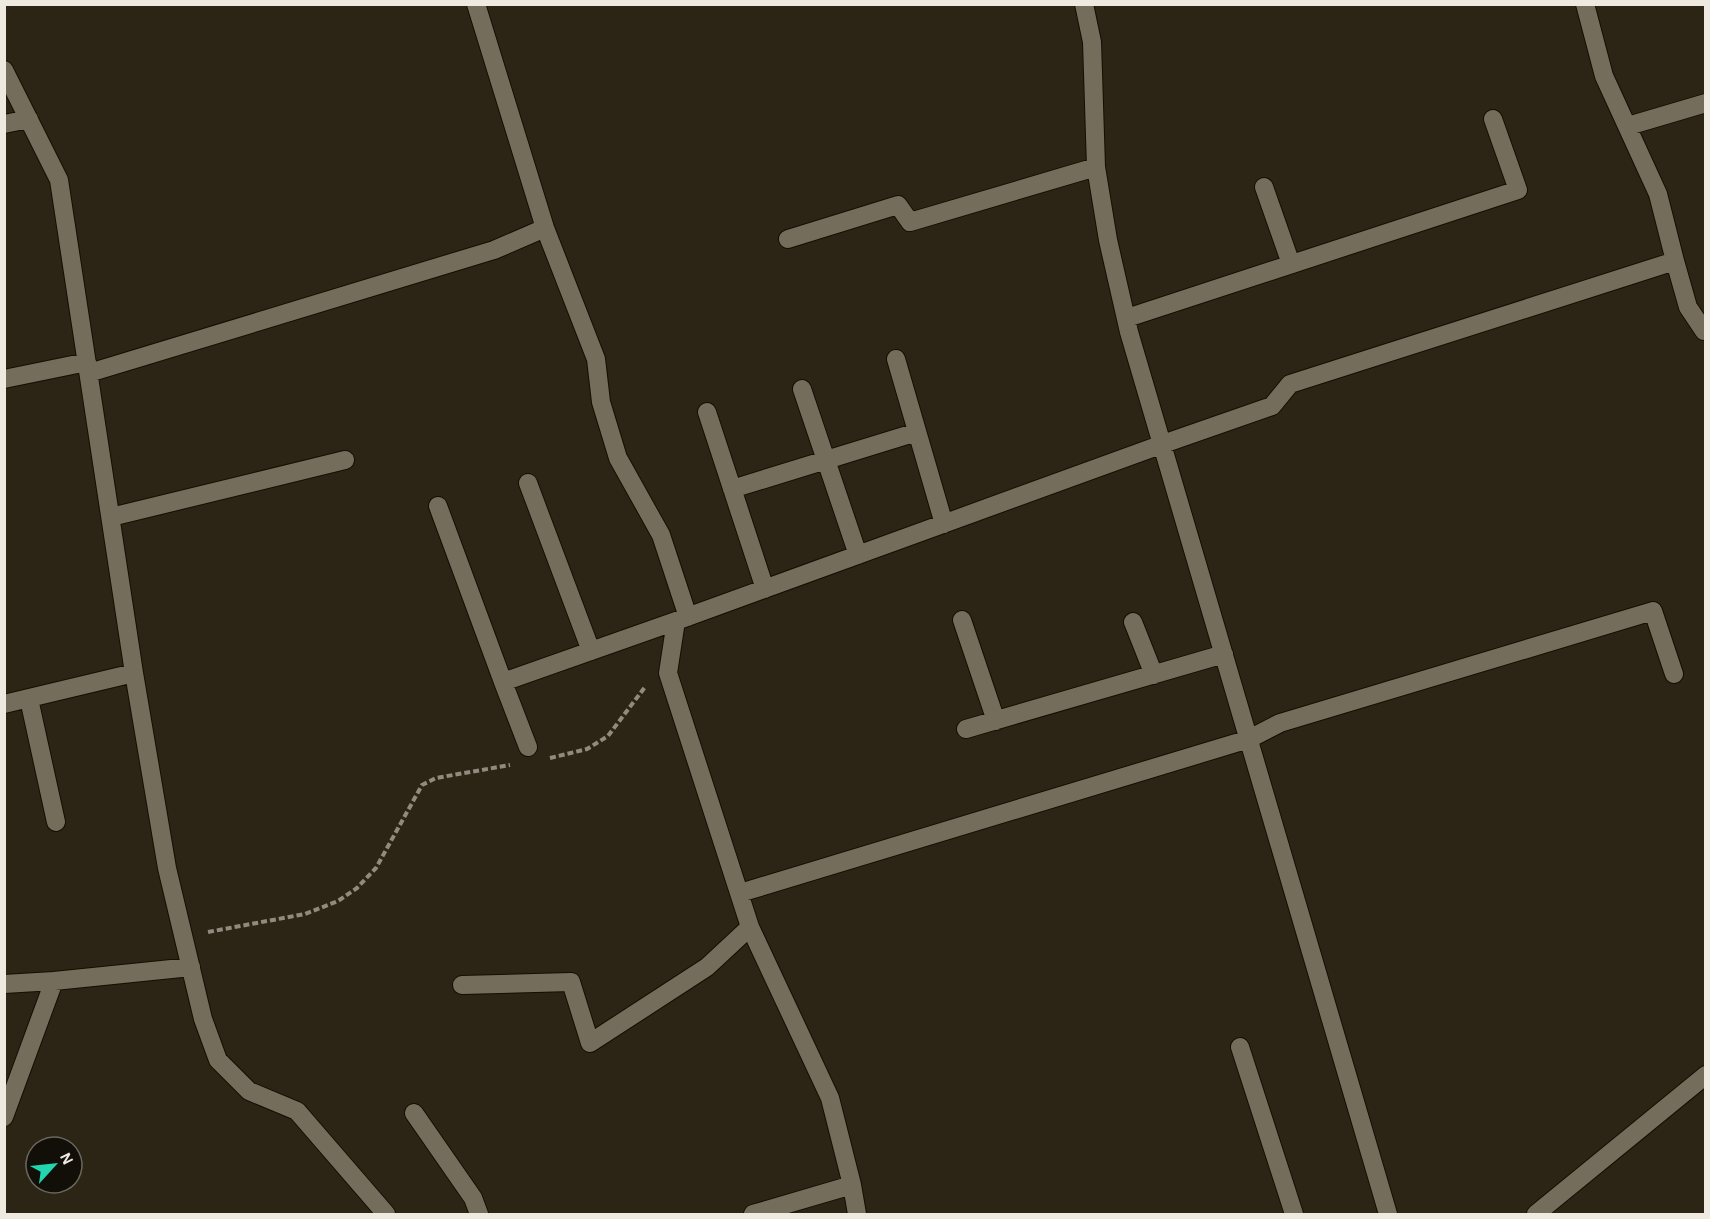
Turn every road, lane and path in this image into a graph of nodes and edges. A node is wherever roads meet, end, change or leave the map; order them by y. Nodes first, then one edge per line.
1 (476, 4) edge
2 (1084, 4) edge
3 (1585, 4) edge
4 (4, 70) edge
5 (1706, 103) edge
6 (1493, 118) dead end
7 (29, 119) junction
8 (4, 124) edge
9 (1628, 126) junction
10 (1096, 167) junction
11 (1264, 187) dead end
12 (545, 228) junction
13 (788, 239) dead end
14 (1675, 261) junction
15 (1292, 264) junction
16 (1127, 318) junction
17 (1705, 334) edge
18 (896, 360) dead end
19 (88, 368) junction
20 (4, 380) edge
21 (802, 389) dead end
22 (707, 412) dead end
23 (917, 432) junction
24 (1162, 444) junction
25 (345, 460) dead end
26 (826, 460) junction
27 (528, 483) dead end
28 (732, 489) junction
29 (438, 506) dead end
30 (111, 517) junction
31 (944, 524) junction
32 (858, 555) junction
33 (765, 589) junction
34 (682, 619) junction
35 (962, 620) dead end
36 (1133, 622) dead end
37 (591, 651) junction
38 (1224, 654) junction
39 (134, 673) junction
40 (668, 673) junction
41 (1674, 674) dead end
42 (1154, 675) junction
43 (503, 681) junction
44 (29, 699) junction
45 (4, 704) edge
46 (996, 721) junction
47 (966, 729) dead end
48 (1249, 739) junction
49 (534, 754) joint
50 (516, 764) dead end
51 (56, 822) dead end
52 (740, 893) junction
53 (750, 927) junction
54 (183, 937) junction
55 (191, 967) junction
56 (54, 981) junction
57 (4, 984) edge
58 (462, 985) dead end
59 (1240, 1047) dead end
60 (1706, 1075) edge
61 (414, 1113) dead end
62 (4, 1117) edge
63 (852, 1185) junction
64 (386, 1215) edge
65 (478, 1215) edge
66 (753, 1215) edge
67 (857, 1215) edge
68 (1294, 1215) edge
69 (1388, 1215) edge
70 (1536, 1215) edge

1 - 12 street
2 - 10 street
3 - 9 street
4 - 7 street
5 - 9 street
6 - 15 street
7 - 8 street
7 - 19 street
9 - 14 street
10 - 13 street
10 - 16 street
11 - 15 street
12 - 19 street
12 - 34 street
14 - 17 street
14 - 24 street
15 - 16 street
16 - 24 street
18 - 23 street
19 - 20 street
19 - 30 street
21 - 26 street
22 - 28 street
23 - 26 street
23 - 31 street
24 - 31 street
24 - 38 street
25 - 30 street
26 - 28 street
26 - 32 street
27 - 37 street
28 - 33 street
29 - 43 street
30 - 39 street
31 - 32 street
32 - 33 street
33 - 34 street
34 - 37 street
34 - 40 street
35 - 46 street
36 - 42 street
37 - 43 street
38 - 42 street
38 - 48 street
39 - 44 street
39 - 54 street
40 - 49 path
40 - 52 street
41 - 48 street
42 - 46 street
43 - 49 street
44 - 45 street
44 - 51 street
46 - 47 street
48 - 52 street
48 - 69 street
50 - 54 path
52 - 53 street
53 - 58 street
53 - 63 street
54 - 55 street
55 - 56 street
55 - 64 street
56 - 57 street
56 - 62 street
59 - 68 street
60 - 70 street
61 - 65 street
63 - 66 street
63 - 67 street

